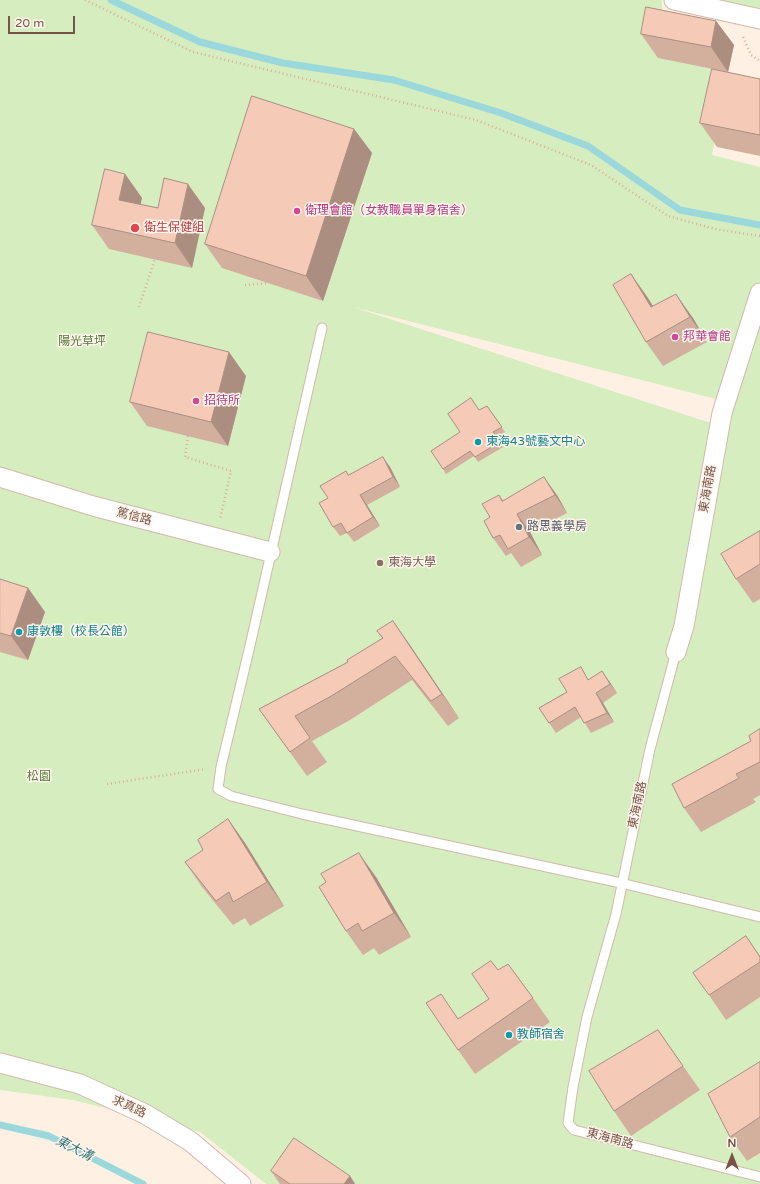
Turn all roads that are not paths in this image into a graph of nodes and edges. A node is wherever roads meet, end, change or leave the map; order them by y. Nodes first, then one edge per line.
1 (674, 0) edge
2 (760, 19) edge
3 (760, 293) edge
4 (322, 328) dead end
5 (0, 477) edge
6 (270, 552) junction
7 (676, 652) joint
8 (621, 883) junction
9 (760, 917) edge
10 (0, 1063) edge
11 (760, 1177) edge
12 (241, 1184) edge

1 - 2 street
3 - 7 street, 東海南路
4 - 6 lane
5 - 6 street, 篤信路
6 - 8 lane
7 - 8 lane, 東海南路
8 - 9 lane
8 - 11 lane, 東海南路
10 - 12 street, 求真路

